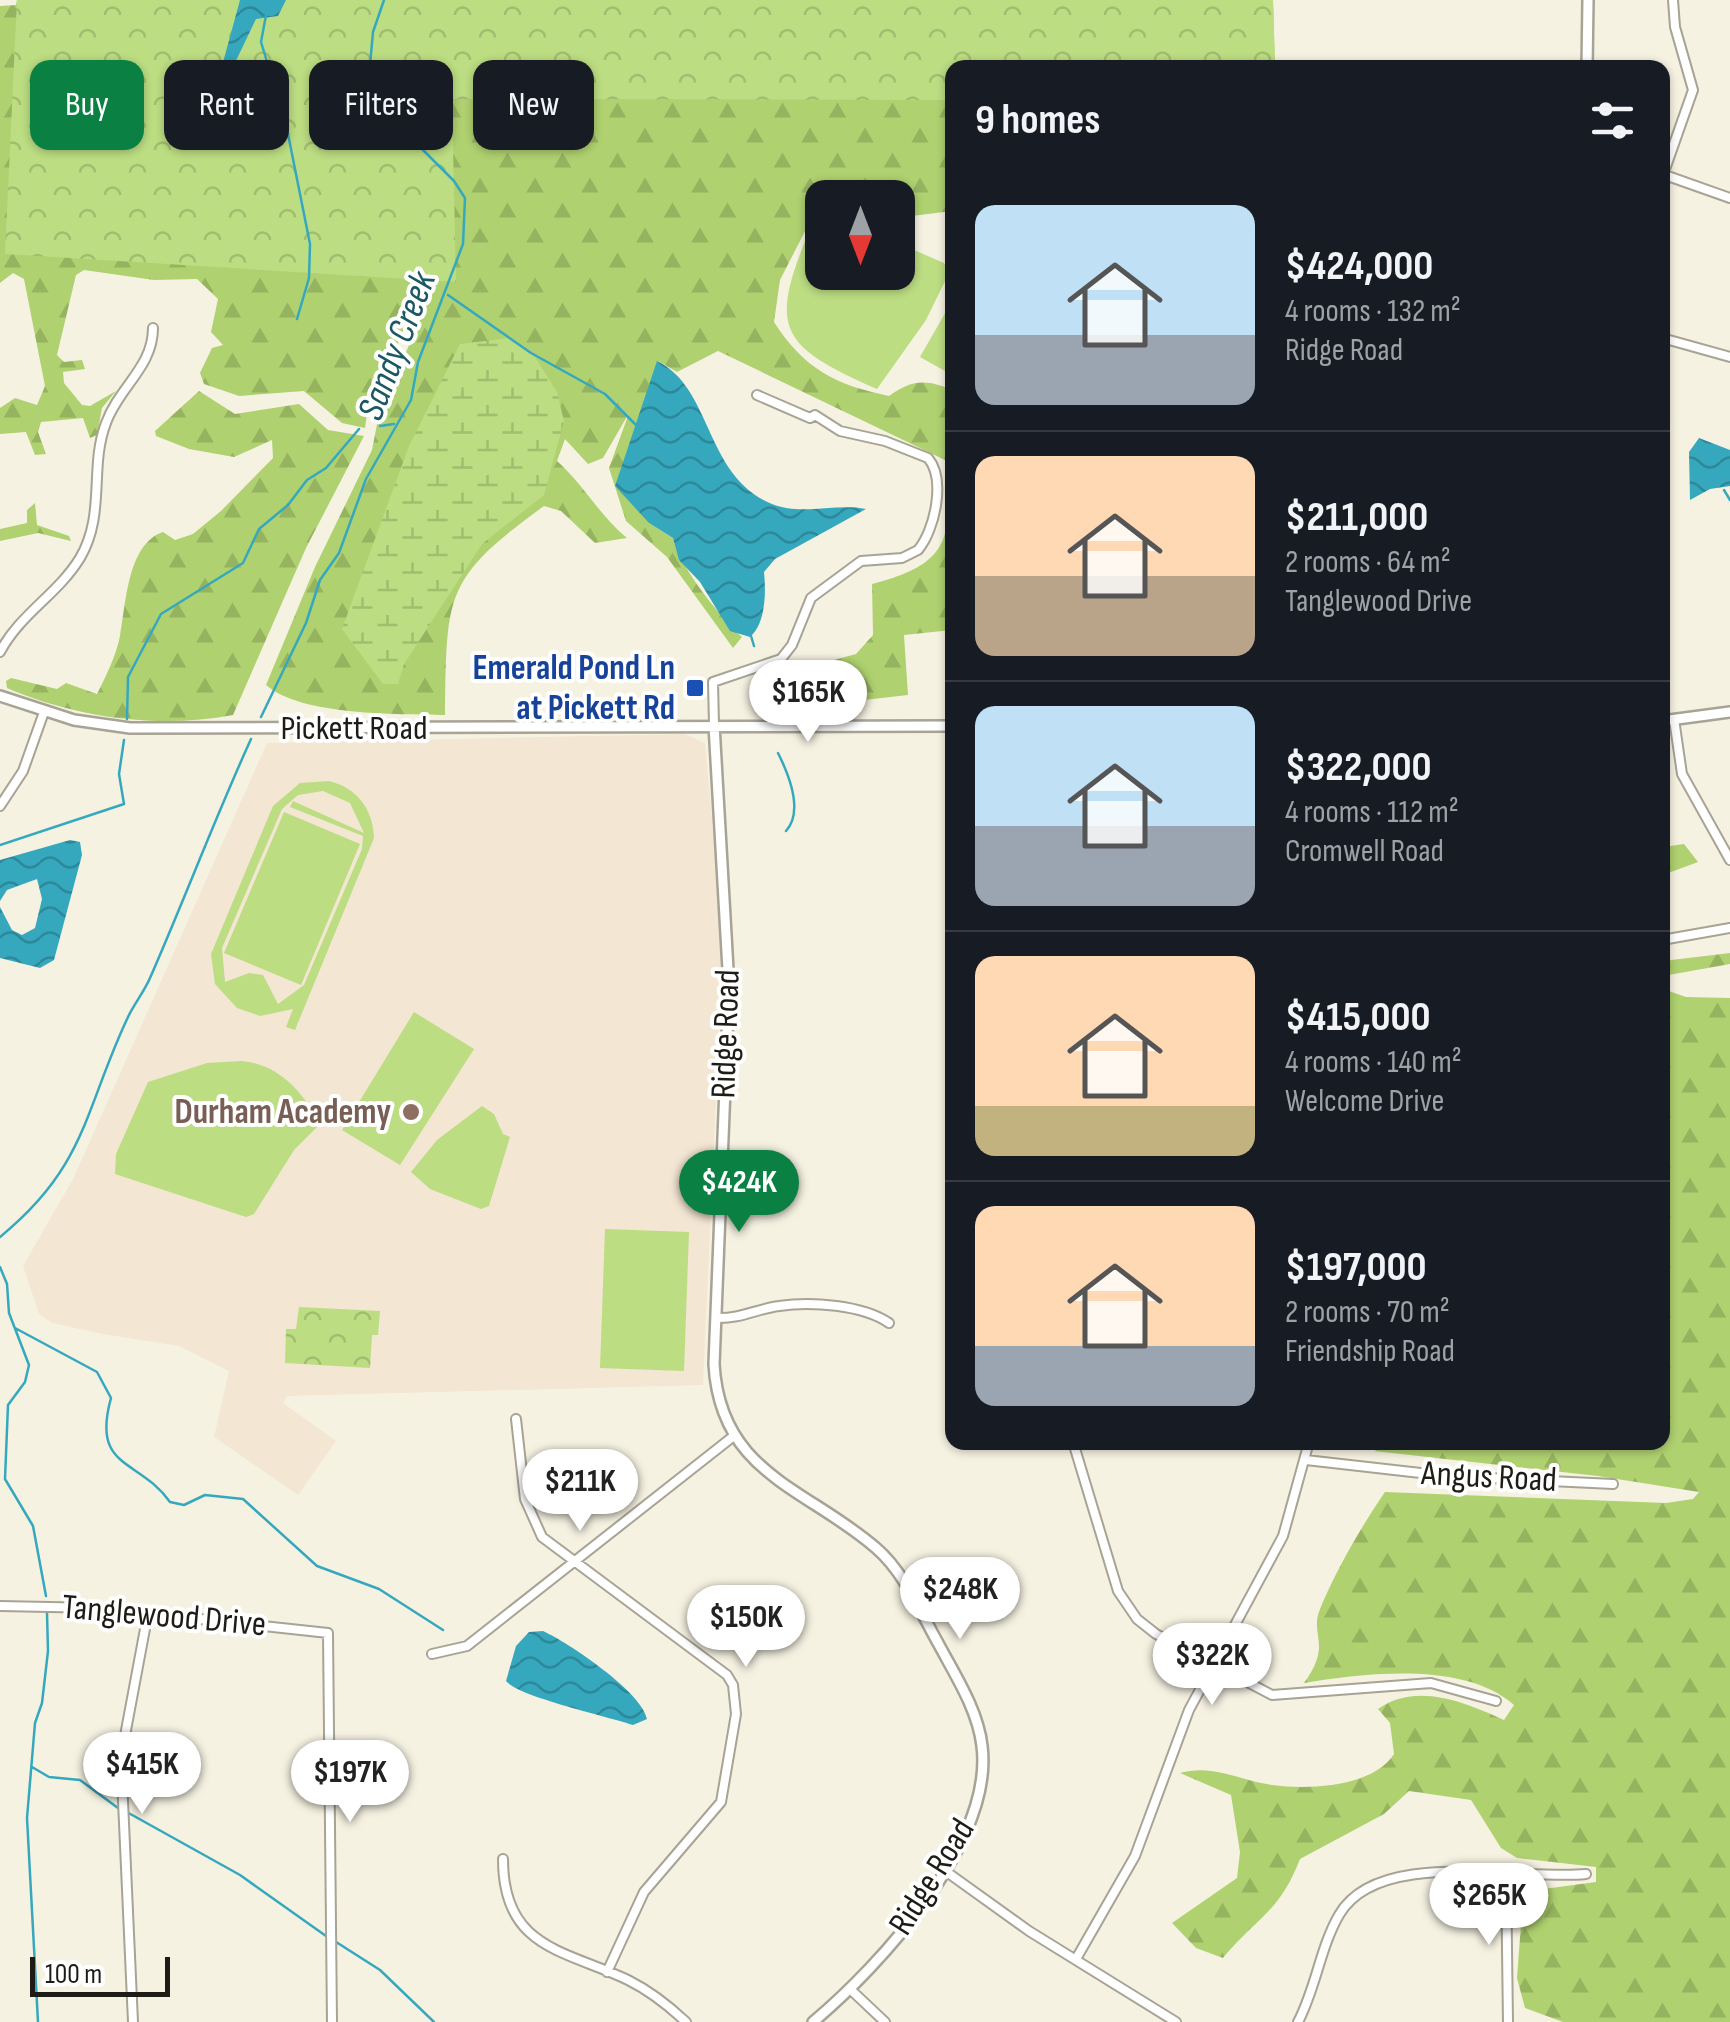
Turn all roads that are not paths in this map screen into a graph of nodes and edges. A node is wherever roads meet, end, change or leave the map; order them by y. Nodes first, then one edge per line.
1 (1588, 0) edge
2 (1673, 0) edge
3 (1587, 60) edge
4 (1670, 155) edge
5 (1670, 177) edge
6 (1730, 198) edge
7 (153, 328) dead end
8 (1670, 340) edge
9 (1730, 357) edge
10 (757, 395) dead end
11 (0, 652) edge
12 (0, 696) edge
13 (44, 712) junction
14 (1730, 712) edge
15 (1670, 720) edge
16 (1674, 720) junction
17 (714, 725) junction
18 (945, 726) edge
19 (0, 806) edge
20 (1730, 860) edge
21 (1730, 928) edge
22 (1670, 939) edge
23 (716, 1318) junction
24 (889, 1323) dead end
25 (516, 1418) dead end
26 (735, 1435) junction
27 (1075, 1450) edge
28 (1307, 1450) edge
29 (1306, 1460) junction
30 (1613, 1484) dead end
31 (574, 1562) junction
32 (0, 1606) edge
33 (148, 1613) junction
34 (432, 1654) dead end
35 (1214, 1668) junction
36 (1496, 1701) dead end
37 (503, 1859) dead end
38 (944, 1870) junction
39 (1506, 1874) junction
40 (1586, 1874) dead end
41 (1076, 1959) junction
42 (607, 1972) junction
43 (850, 1989) junction
44 (133, 2022) edge
45 (332, 2022) edge
46 (686, 2022) edge
47 (813, 2022) edge
48 (885, 2022) edge
49 (1176, 2022) edge
50 (1298, 2022) edge
51 (1508, 2022) edge

1 - 3 street
2 - 4 street
5 - 6 street
7 - 11 street
8 - 9 street
10 - 17 street
12 - 13 street, Pickett Road
13 - 17 street, Pickett Road
13 - 19 street
14 - 16 street
15 - 16 street
16 - 20 street
17 - 18 street, Pickett Road
17 - 23 street, Ridge Road
21 - 22 street
23 - 24 street
23 - 26 street, Ridge Road
25 - 31 street
26 - 31 street
26 - 38 street, Ridge Road
27 - 35 street
28 - 29 street
29 - 30 street, Angus Road
29 - 35 street
31 - 34 street
31 - 42 street
32 - 33 street, Tanglewood Drive
33 - 44 street
33 - 45 street, Tanglewood Drive
35 - 36 street
35 - 41 street
37 - 42 street
38 - 41 street
38 - 43 street, Ridge Road
39 - 40 street
39 - 50 street
39 - 51 street
41 - 49 street
42 - 46 street
43 - 47 street, Ridge Road
43 - 48 street

